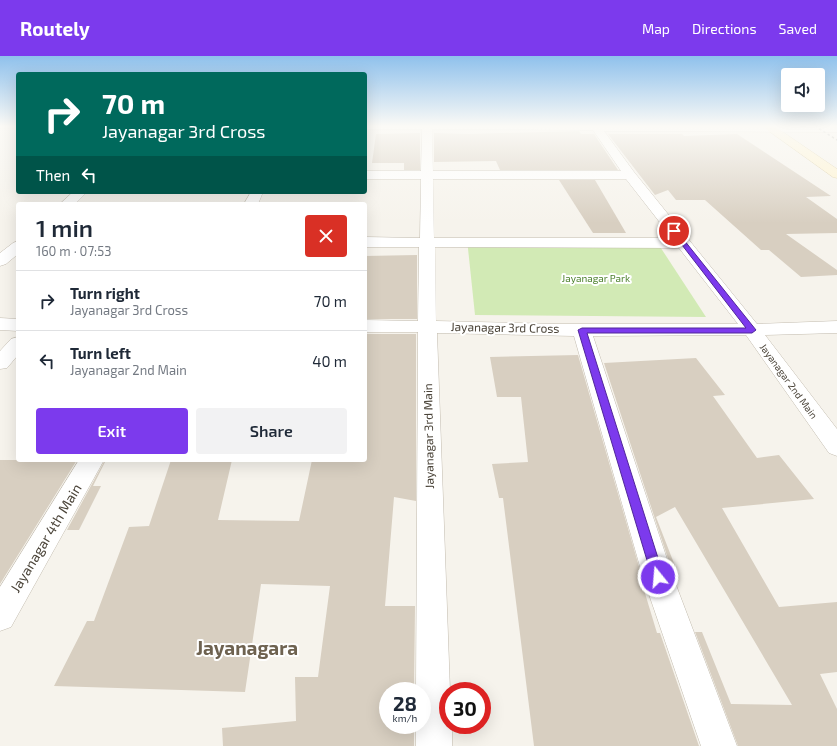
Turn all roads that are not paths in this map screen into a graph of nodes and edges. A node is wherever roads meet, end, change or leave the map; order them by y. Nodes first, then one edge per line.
1 (426, 158) edge
2 (618, 158) edge
3 (814, 158) edge
4 (426, 174) junction
5 (837, 174) edge
6 (367, 175) edge
7 (630, 175) junction
8 (79, 194) edge
9 (69, 202) edge
10 (367, 242) edge
11 (427, 242) junction
12 (683, 242) junction
13 (16, 248) edge
14 (0, 261) edge
15 (0, 324) edge
16 (16, 324) edge
17 (367, 326) edge
18 (427, 326) junction
19 (837, 327) edge
20 (582, 330) junction
21 (752, 330) junction
22 (16, 345) edge
23 (0, 363) edge
24 (837, 447) edge
25 (91, 462) edge
26 (0, 616) edge
27 (434, 746) edge
28 (719, 746) edge

1 - 4 street, Jayanagar 3rd Main
2 - 7 street, Jayanagar 2nd Main
3 - 5 street
4 - 6 street
4 - 7 street
4 - 11 street, Jayanagar 3rd Main
7 - 12 street, Jayanagar 2nd Main
8 - 9 street
10 - 11 street
11 - 12 street
11 - 18 street, Jayanagar 3rd Main
12 - 21 street, Jayanagar 2nd Main
13 - 14 street
15 - 16 street
17 - 18 street, Jayanagar 3rd Cross
18 - 20 street, Jayanagar 3rd Cross
18 - 27 street, Jayanagar 3rd Main
19 - 21 street, Jayanagar 3rd Cross
20 - 21 street, Jayanagar 3rd Cross
20 - 28 street
21 - 24 street, Jayanagar 2nd Main
22 - 23 street
25 - 26 street, Jayanagar 4th Main

